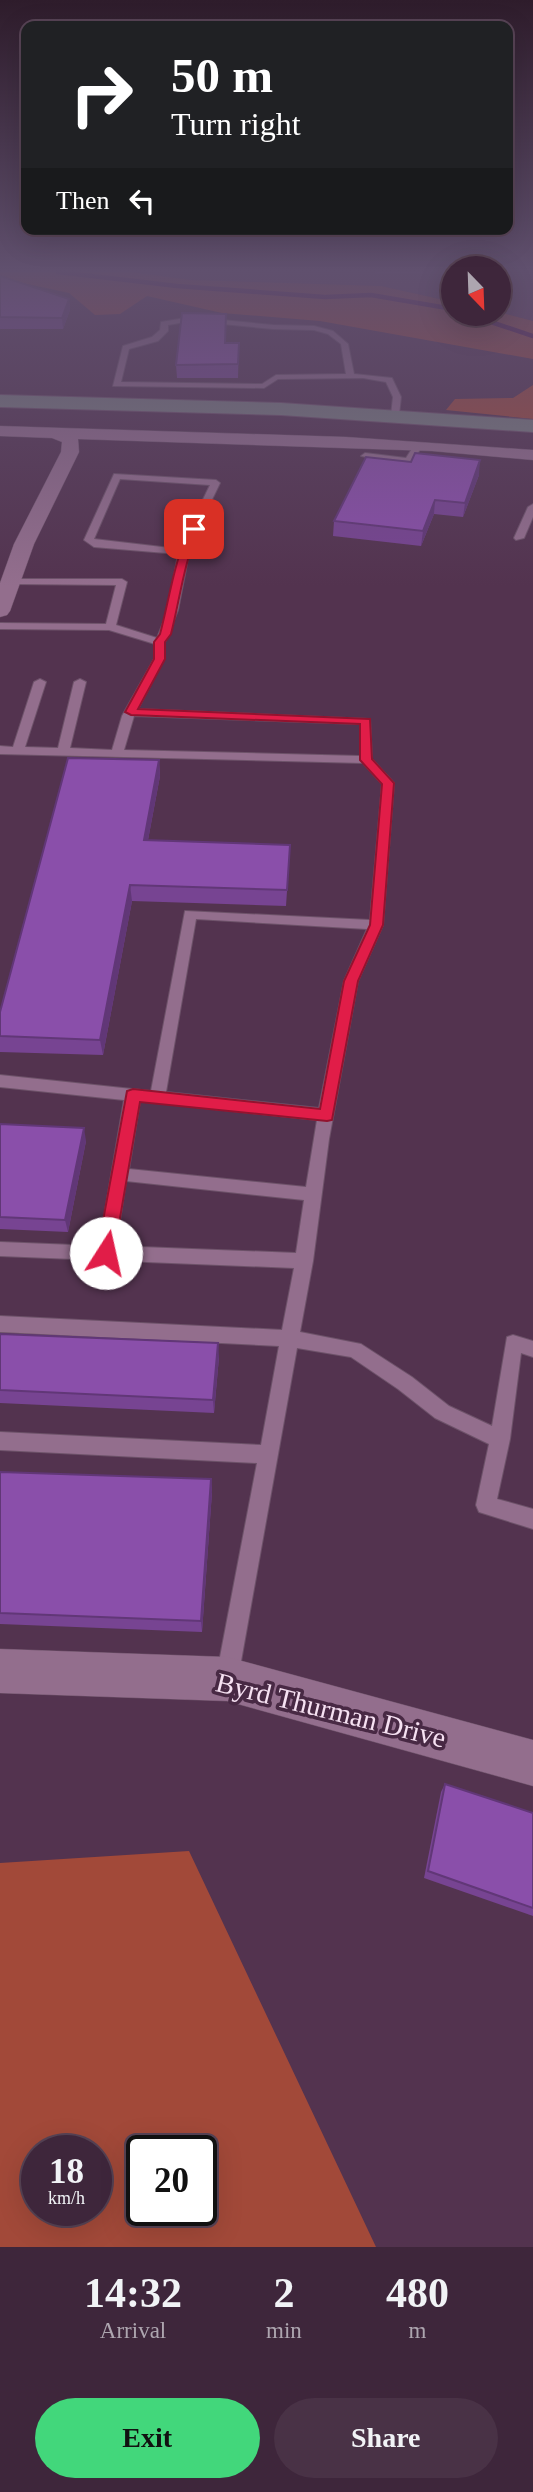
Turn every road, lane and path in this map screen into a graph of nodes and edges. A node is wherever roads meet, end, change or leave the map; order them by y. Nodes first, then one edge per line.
1 (118, 377) edge
2 (286, 377) edge
3 (358, 377) edge
4 (0, 401) edge
5 (395, 415) junction
6 (533, 426) edge
7 (0, 431) edge
8 (55, 433) junction
9 (418, 446) junction
10 (533, 455) edge
11 (365, 456) edge
12 (533, 507) edge
13 (519, 538) dead end
14 (183, 552) junction
15 (11, 581) junction
16 (0, 611) edge
17 (0, 626) edge
18 (110, 627) junction
19 (160, 642) junction
20 (40, 682) dead end
21 (80, 682) dead end
22 (131, 712) junction
23 (0, 750) edge
24 (18, 750) junction
25 (63, 752) junction
26 (117, 753) junction
27 (366, 760) junction
28 (376, 925) junction
29 (0, 1081) edge
30 (133, 1095) junction
31 (157, 1098) junction
32 (327, 1115) junction
33 (119, 1174) junction
34 (313, 1194) junction
35 (0, 1249) edge
36 (106, 1253) junction
37 (304, 1261) junction
38 (0, 1324) edge
39 (287, 1338) junction
40 (533, 1349) edge
41 (500, 1439) junction
42 (0, 1441) edge
43 (268, 1454) junction
44 (533, 1519) edge
45 (0, 1671) edge
46 (227, 1679) junction
47 (533, 1763) edge

1 - 2 lane
3 - 5 lane
4 - 5 main road
5 - 6 main road
7 - 8 street
8 - 9 street
8 - 15 street
9 - 10 street
9 - 11 lane
12 - 13 lane
14 - 14 lane
14 - 19 lane
15 - 16 street
15 - 18 lane
17 - 18 lane
18 - 19 lane
19 - 22 lane
20 - 24 lane
21 - 25 lane
22 - 26 lane
22 - 27 lane
23 - 24 lane
24 - 25 lane
25 - 26 lane
26 - 27 lane
27 - 28 lane
28 - 31 lane
28 - 32 lane
29 - 30 lane
30 - 31 lane
30 - 33 lane
31 - 32 lane
32 - 34 lane
33 - 34 lane
33 - 36 lane
34 - 37 lane
35 - 36 lane
36 - 37 lane
37 - 39 lane
38 - 39 lane
39 - 41 lane
39 - 43 lane
40 - 41 lane
41 - 44 lane
42 - 43 lane
43 - 46 lane
45 - 46 street, Byrd Thurman Drive
46 - 47 street, Byrd Thurman Drive

